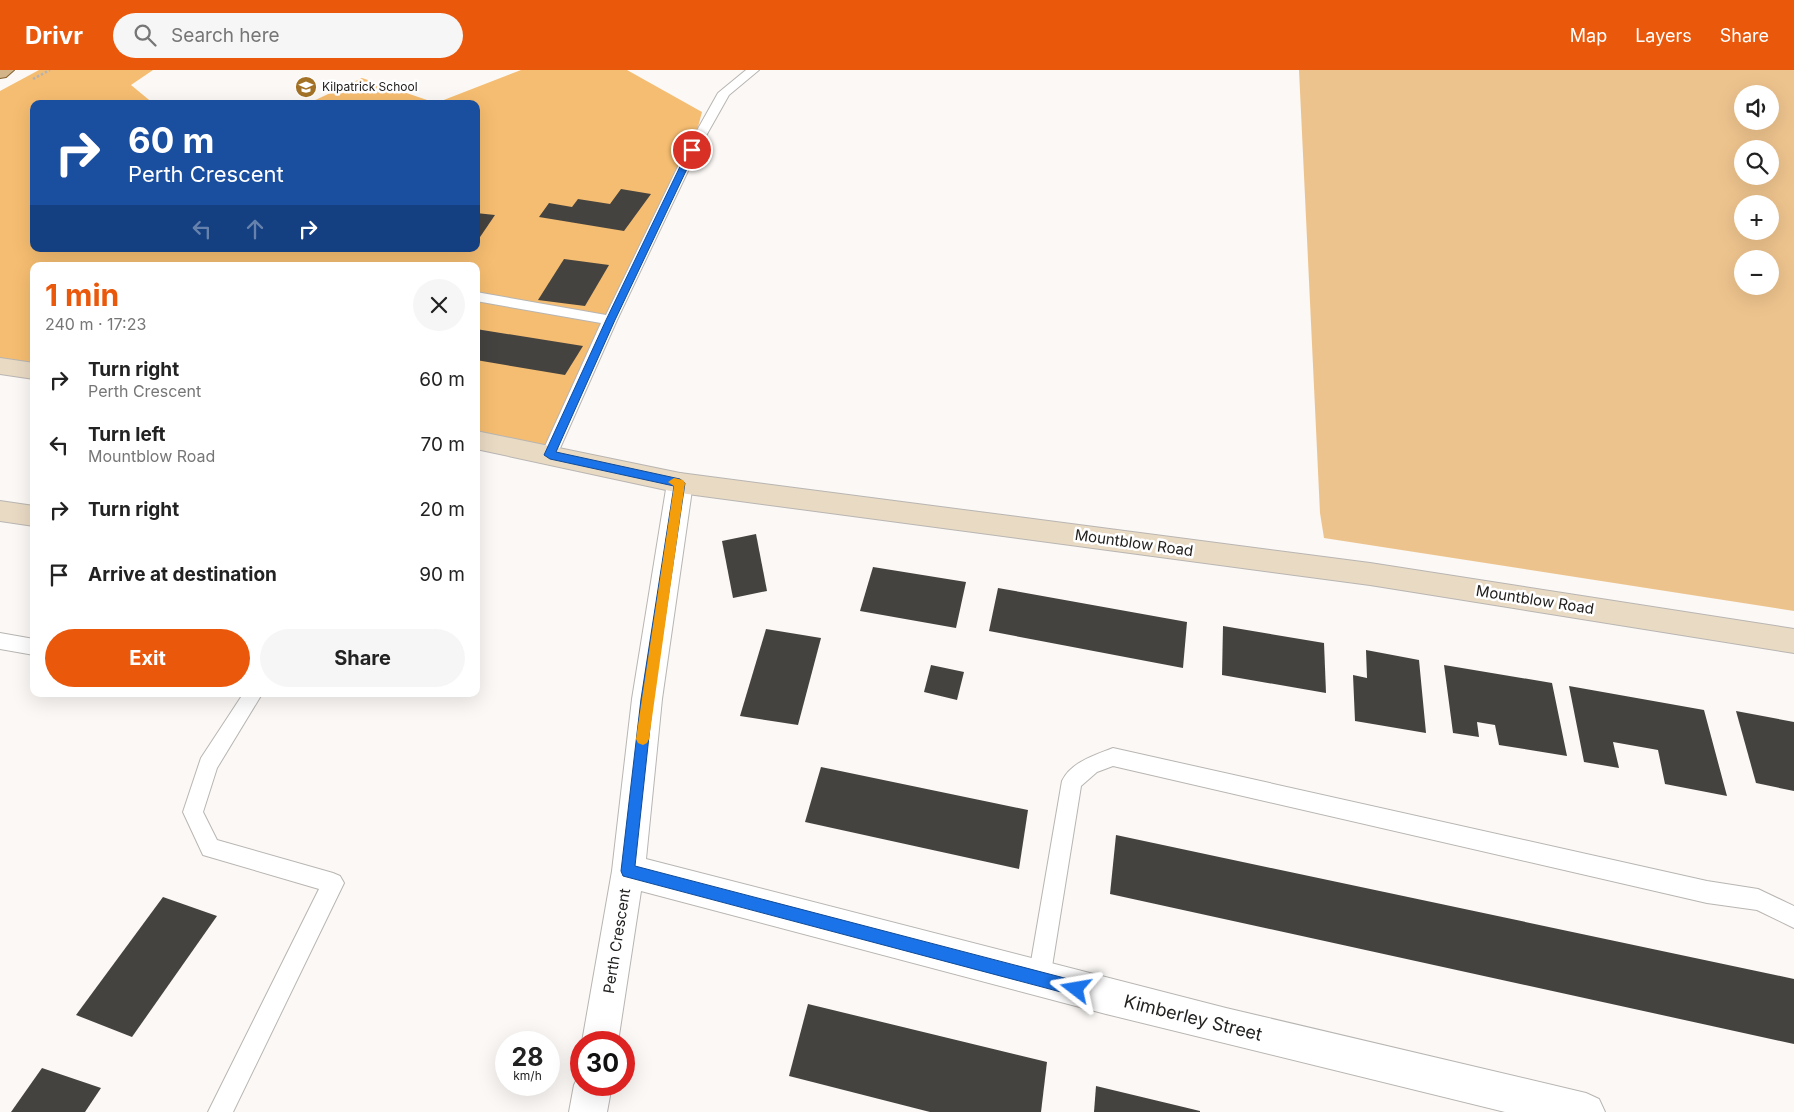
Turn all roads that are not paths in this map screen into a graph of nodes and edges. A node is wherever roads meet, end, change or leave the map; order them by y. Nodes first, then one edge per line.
1 (6, 70) edge
2 (754, 70) edge
3 (0, 73) edge
4 (480, 297) edge
5 (610, 320) junction
6 (0, 366) edge
7 (30, 370) edge
8 (480, 441) edge
9 (550, 455) junction
10 (680, 483) junction
11 (0, 511) edge
12 (30, 515) edge
13 (0, 641) edge
14 (1794, 641) edge
15 (30, 646) edge
16 (251, 697) edge
17 (628, 871) junction
18 (1794, 917) edge
19 (1039, 980) junction
20 (602, 1031) edge
21 (590, 1096) edge
22 (220, 1112) edge
23 (588, 1112) edge
24 (1586, 1112) edge

1 - 3 main road
2 - 5 lane
4 - 5 lane
5 - 9 lane
6 - 7 street
8 - 9 street, Mountblow Road
9 - 10 street, Mountblow Road
10 - 14 street, Mountblow Road
10 - 17 street, Perth Crescent
11 - 12 street
13 - 15 lane
16 - 22 lane
17 - 19 street, Kimberley Street
17 - 20 street, Perth Crescent
18 - 19 lane
19 - 24 street, Kimberley Street
21 - 23 street

